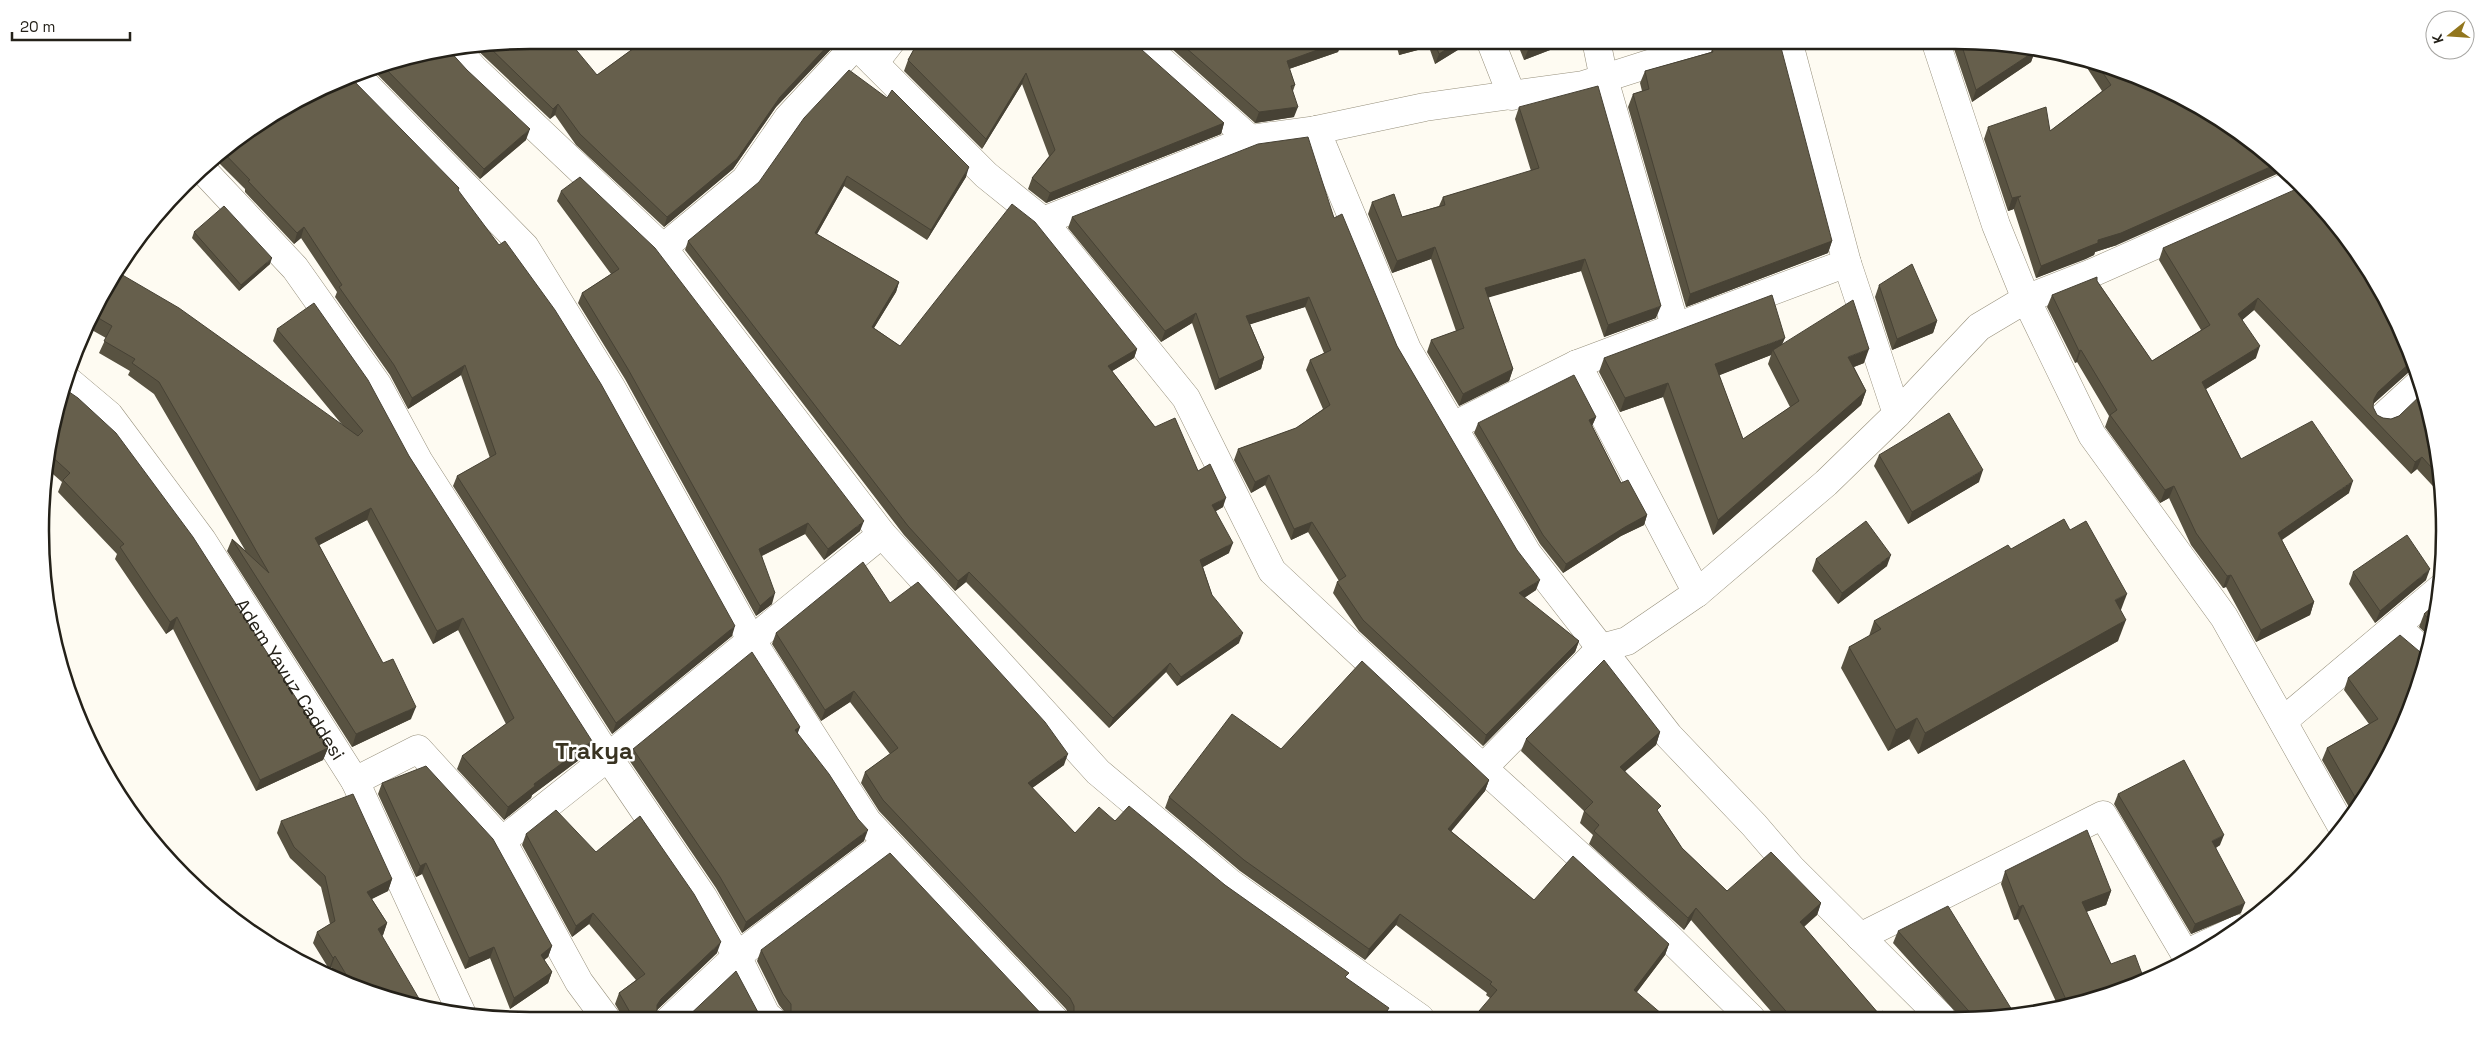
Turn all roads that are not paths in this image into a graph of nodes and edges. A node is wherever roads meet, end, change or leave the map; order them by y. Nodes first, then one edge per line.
1 (1148, 49) edge
2 (1494, 49) edge
3 (1598, 49) edge
4 (1696, 49) edge
5 (1790, 49) edge
6 (1938, 49) edge
7 (859, 50) edge
8 (460, 54) edge
9 (1604, 79) junction
10 (361, 80) edge
11 (1512, 96) junction
12 (1316, 130) junction
13 (1250, 139) junction
14 (206, 175) edge
15 (2290, 185) edge
16 (1043, 220) junction
17 (664, 248) junction
18 (1847, 263) junction
19 (2026, 299) junction
20 (1675, 326) junction
21 (1576, 364) junction
22 (72, 384) edge
23 (2415, 388) edge
24 (1897, 414) junction
25 (2384, 416) edge
26 (1453, 426) junction
27 (882, 534) junction
28 (1697, 593) junction
29 (2431, 596) edge
30 (2397, 626) junction
31 (752, 641) junction
32 (1602, 648) junction
33 (2421, 649) edge
34 (2283, 721) junction
35 (608, 757) junction
36 (1483, 768) junction
37 (356, 781) junction
38 (2339, 821) edge
39 (502, 841) junction
40 (887, 843) junction
41 (1860, 937) junction
42 (2184, 954) edge
43 (737, 956) junction
44 (459, 1006) edge
45 (601, 1012) edge
46 (678, 1012) edge
47 (765, 1012) edge
48 (1047, 1012) edge
49 (1412, 1012) edge
50 (1745, 1012) edge
51 (1936, 1012) edge

1 - 13 street
2 - 11 street
3 - 9 street
4 - 9 street
5 - 18 street
6 - 19 street
7 - 16 street
7 - 17 street
8 - 17 street
9 - 11 street
9 - 20 street
10 - 31 street
11 - 12 street
12 - 13 street
12 - 26 street
13 - 16 street
14 - 35 street
15 - 19 street
16 - 36 street
17 - 27 street
18 - 20 street
18 - 24 street
19 - 24 street
19 - 34 street
20 - 21 street
21 - 26 street
21 - 28 street
22 - 37 street, Adem Yavuz Caddesi
23 - 25 street
24 - 28 street
26 - 32 street
27 - 31 street
27 - 49 street
28 - 32 street
29 - 30 street
30 - 33 street
30 - 34 street
31 - 35 street
31 - 40 street
32 - 36 street
32 - 41 street
34 - 38 street
35 - 39 street
35 - 43 street
36 - 50 street
37 - 39 street
37 - 44 street, Adem Yavuz Caddesi
39 - 45 street
40 - 43 street
40 - 48 street
41 - 42 street
41 - 51 street
43 - 46 street
43 - 47 street

